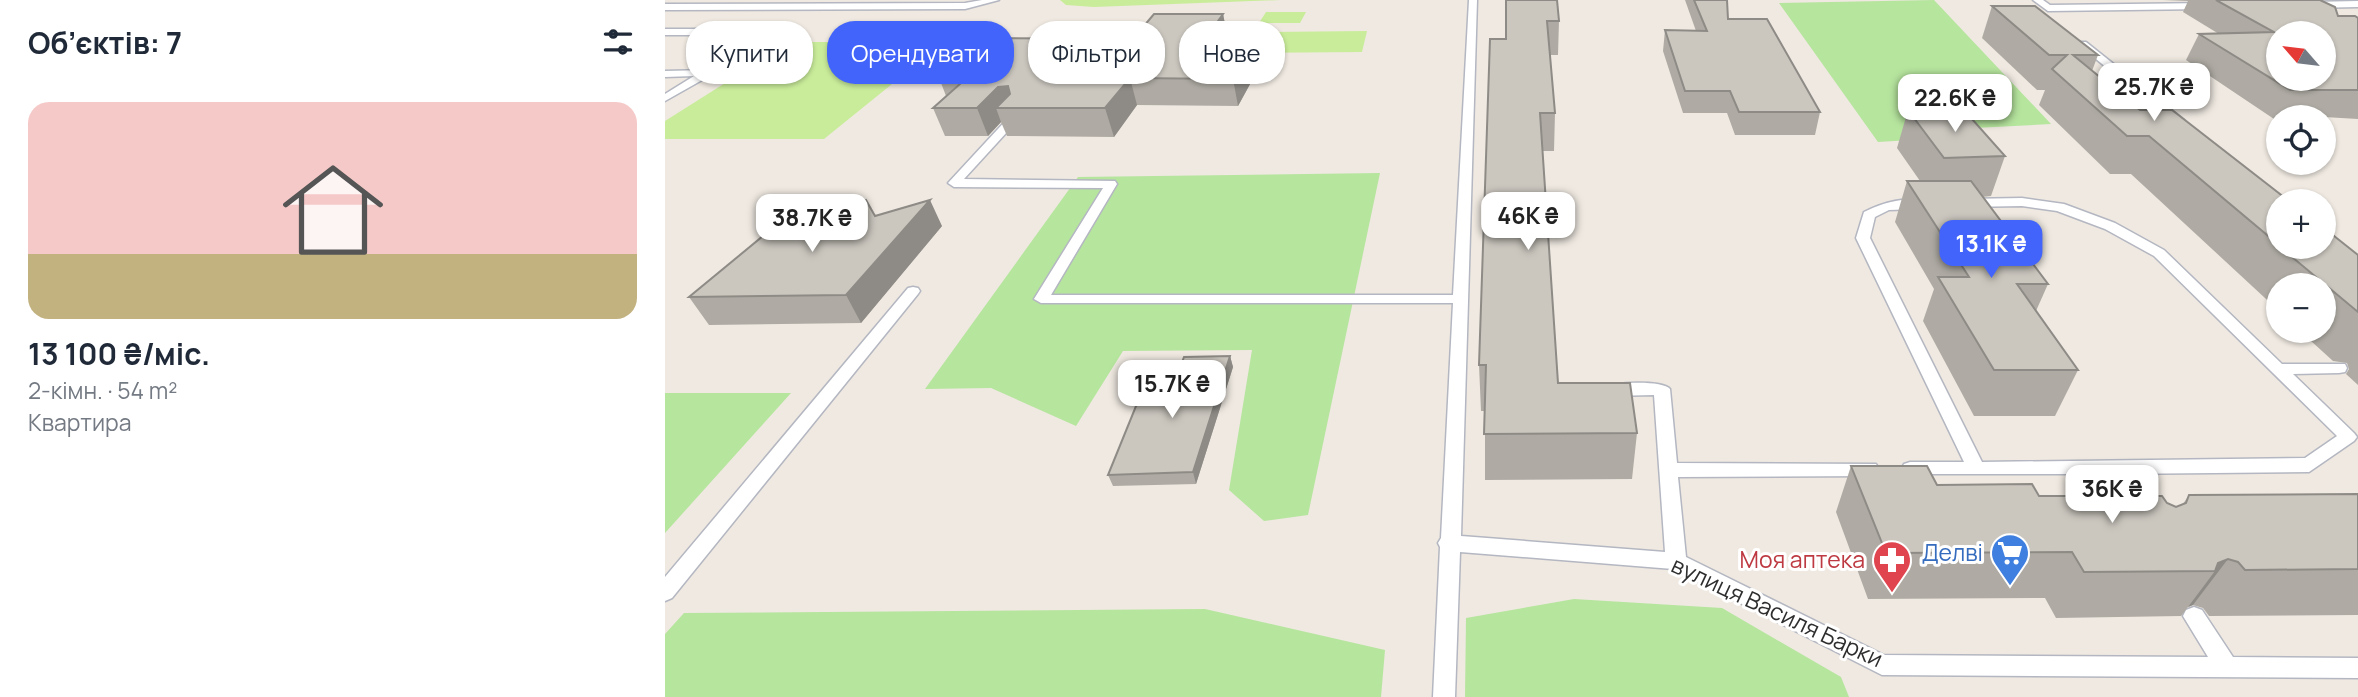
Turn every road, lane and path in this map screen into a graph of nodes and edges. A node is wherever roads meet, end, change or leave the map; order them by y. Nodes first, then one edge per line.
1 (995, 0) edge
2 (1472, 0) edge
3 (2037, 0) edge
4 (2358, 4) edge
5 (2220, 5) edge
6 (2303, 5) edge
7 (665, 7) edge
8 (2048, 8) junction
9 (2056, 23) edge
10 (665, 32) edge
11 (686, 32) edge
12 (2076, 39) edge
13 (665, 74) edge
14 (665, 98) edge
15 (1014, 118) edge
16 (2188, 128) edge
17 (913, 291) dead end
18 (1459, 299) junction
19 (2339, 368) dead end
20 (2280, 369) junction
21 (1594, 390) edge
22 (2100, 468) junction
23 (1977, 469) junction
24 (1669, 470) junction
25 (2140, 531) edge
26 (1448, 543) junction
27 (1676, 561) junction
28 (665, 592) edge
29 (2194, 616) dead end
30 (2227, 667) junction
31 (2358, 668) edge
32 (1444, 697) edge

1 - 7 lane
2 - 18 lane
3 - 8 lane
4 - 6 lane
5 - 8 lane
8 - 9 lane
10 - 11 lane
12 - 16 lane
13 - 14 lane
15 - 18 lane
17 - 28 lane
18 - 26 lane
19 - 20 lane
20 - 22 lane
20 - 23 lane
21 - 24 lane
22 - 23 lane
22 - 25 lane
23 - 24 lane
24 - 27 lane
26 - 27 lane, вулиця Василя Барки
26 - 32 lane
27 - 30 lane, вулиця Василя Барки
29 - 30 lane
30 - 31 lane, вулиця Василя Барки

